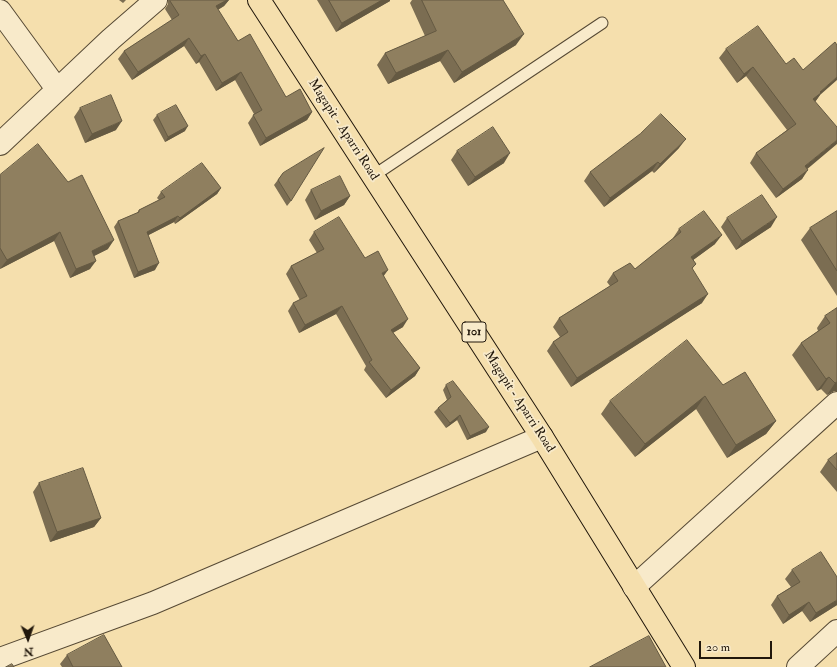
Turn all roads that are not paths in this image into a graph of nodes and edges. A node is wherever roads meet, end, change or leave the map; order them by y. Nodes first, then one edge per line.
1 (156, 0) edge
2 (259, 0) edge
3 (0, 11) edge
4 (602, 23) dead end
5 (57, 89) junction
6 (0, 144) edge
7 (373, 176) junction
8 (837, 403) edge
9 (542, 437) junction
10 (634, 587) junction
11 (837, 631) edge
12 (0, 659) edge
13 (684, 667) edge
14 (798, 667) edge

1 - 5 street
2 - 7 main road, Magapit - Aparri Road / 101
3 - 5 street
4 - 7 lane
5 - 6 street
7 - 9 main road, Magapit - Aparri Road / 101
8 - 10 street
9 - 10 main road, Magapit - Aparri Road / 101
9 - 12 street
10 - 13 main road, Magapit - Aparri Road / 101
11 - 14 street

